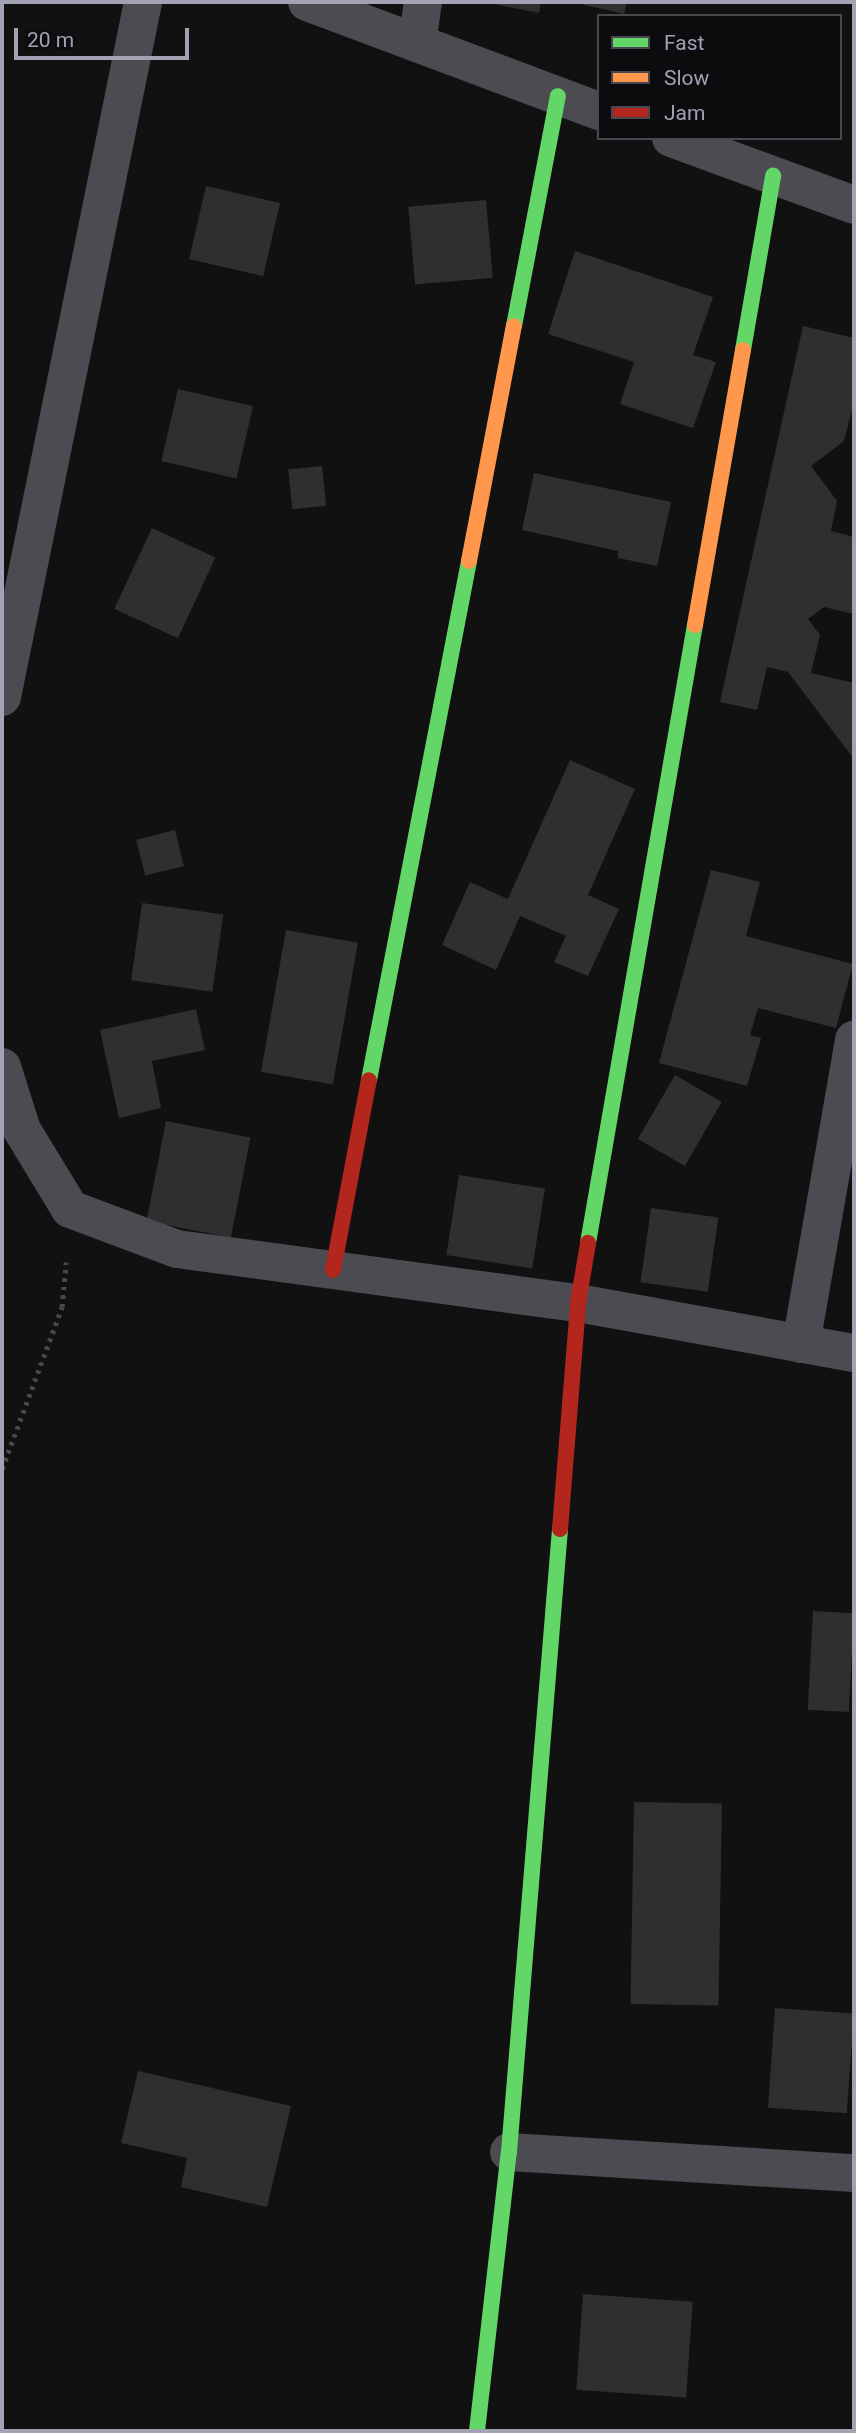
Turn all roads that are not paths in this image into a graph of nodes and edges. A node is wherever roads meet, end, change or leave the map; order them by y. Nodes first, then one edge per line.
1 (143, 2) edge
2 (307, 2) edge
3 (424, 2) edge
4 (417, 43) junction
5 (558, 96) junction
6 (597, 110) edge
7 (676, 140) edge
8 (773, 176) junction
9 (854, 205) edge
10 (2, 697) edge
11 (854, 1040) edge
12 (2, 1067) edge
13 (333, 1270) junction
14 (578, 1303) junction
15 (801, 1344) junction
16 (854, 1353) edge
17 (509, 2152) junction
18 (854, 2173) edge
19 (477, 2431) edge

1 - 10 street
2 - 4 street
3 - 4 street
4 - 5 street
5 - 6 street
5 - 13 street
7 - 8 street
8 - 9 street
8 - 14 street
11 - 15 street
12 - 13 street
13 - 14 street
14 - 15 street
14 - 17 street
15 - 16 street
17 - 18 street
17 - 19 street

